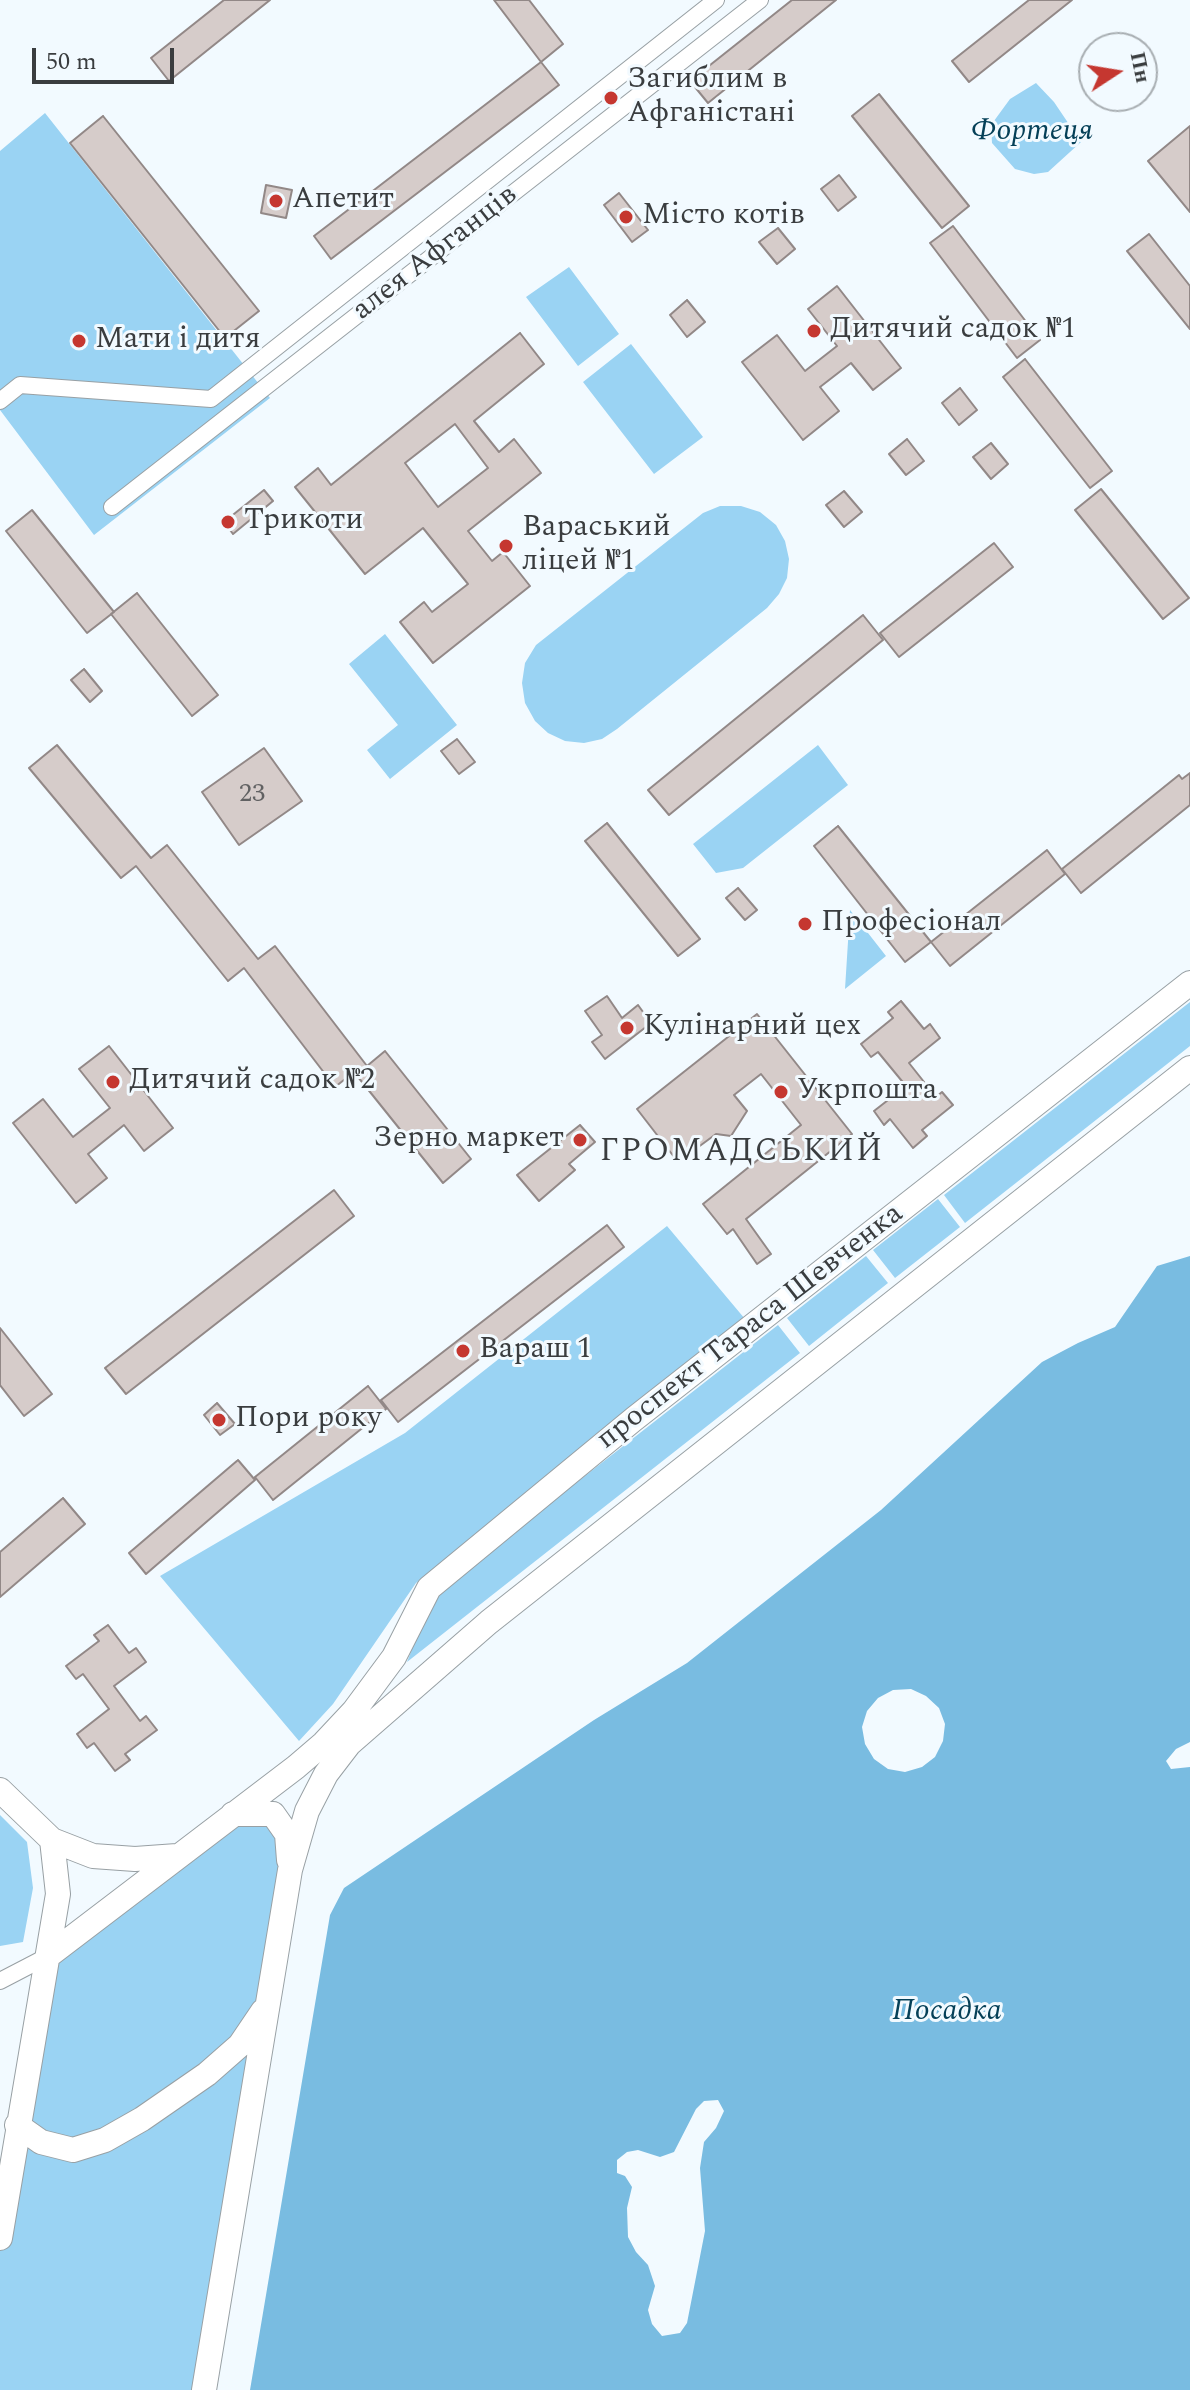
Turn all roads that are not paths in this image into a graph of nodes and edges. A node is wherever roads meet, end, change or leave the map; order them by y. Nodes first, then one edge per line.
1 (716, 0) edge
2 (760, 0) edge
3 (0, 401) edge
4 (112, 507) dead end
5 (1190, 983) edge
6 (1190, 1068) edge
7 (0, 1790) edge
8 (233, 1814) junction
9 (52, 1840) junction
10 (177, 1856) junction
11 (290, 1870) junction
12 (48, 1956) junction
13 (0, 1981) edge
14 (267, 2006) junction
15 (17, 2125) junction
16 (0, 2238) edge
17 (204, 2390) edge

1 - 3 street, алея Афганців
2 - 4 street, алея Афганців
5 - 8 main road, проспект Тараса Шевченка
6 - 11 main road
7 - 9 main road
8 - 10 main road, проспект Тараса Шевченка
8 - 11 main road
9 - 10 main road
9 - 12 main road
10 - 12 main road, проспект Тараса Шевченка
11 - 14 main road
12 - 13 street
12 - 15 main road
14 - 15 main road
14 - 17 main road
15 - 16 main road

